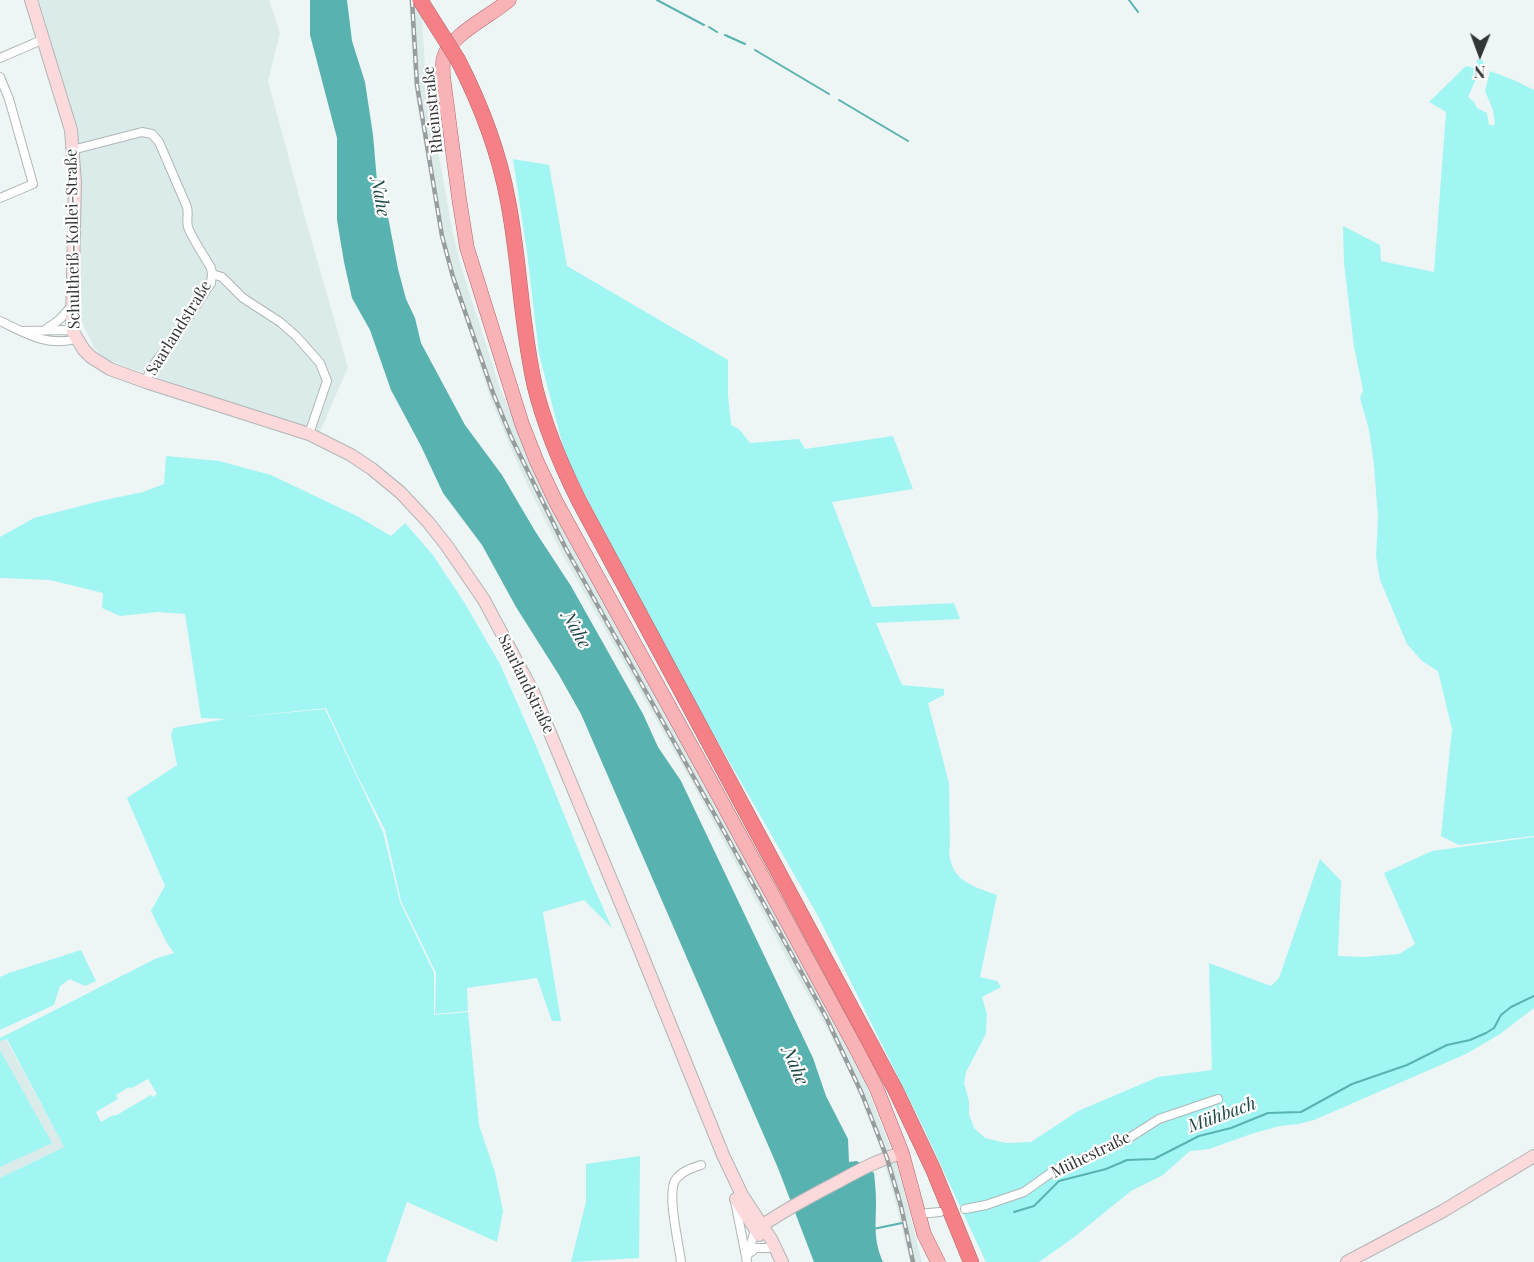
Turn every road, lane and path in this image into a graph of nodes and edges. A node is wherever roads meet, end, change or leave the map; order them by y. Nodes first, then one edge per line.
1 (31, 0) edge
2 (420, 0) edge
3 (509, 0) edge
4 (44, 39) junction
5 (0, 58) edge
6 (0, 77) edge
7 (72, 150) junction
8 (0, 198) edge
9 (212, 274) junction
10 (72, 306) junction
11 (0, 321) edge
12 (42, 330) junction
13 (22, 331) junction
14 (75, 335) junction
15 (146, 382) junction
16 (309, 434) junction
17 (1218, 1099) dead end
18 (902, 1153) junction
19 (723, 1155) junction
20 (1534, 1156) edge
21 (701, 1165) dead end
22 (734, 1194) junction
23 (940, 1212) dead end
24 (918, 1214) junction
25 (960, 1215) junction
26 (759, 1228) junction
27 (743, 1243) junction
28 (768, 1248) junction
29 (747, 1258) edge
30 (681, 1262) edge
31 (781, 1262) edge
32 (938, 1262) edge
33 (960, 1262) edge
34 (971, 1262) edge
35 (1347, 1262) edge

1 - 4 main road, Schultheiß-Kollei-Straße
2 - 25 highway, bridge
3 - 18 main road, Rheinstraße
4 - 5 street
4 - 7 main road, Schultheiß-Kollei-Straße
6 - 8 street
7 - 9 street
7 - 10 main road, Schultheiß-Kollei-Straße
9 - 15 street, Saarlandstraße
9 - 16 street
10 - 12 street
10 - 14 main road, Schultheiß-Kollei-Straße
11 - 13 street
12 - 13 street
12 - 14 street
13 - 14 street
14 - 15 main road, Saarlandstraße
15 - 16 main road, Saarlandstraße
16 - 19 main road, Saarlandstraße
17 - 25 street, Mühestraße
18 - 24 main road, Rheinstraße
18 - 26 main road
19 - 22 main road, Saarlandstraße
19 - 26 main road, Saarlandstraße
20 - 35 main road
21 - 30 street
22 - 26 main road, Saarlandstraße
22 - 27 street
23 - 24 street
24 - 32 main road, Rheinstraße
25 - 33 highway
25 - 34 highway
26 - 27 street
26 - 28 main road
26 - 29 street
26 - 31 main road
27 - 29 street
28 - 29 street
28 - 31 main road

